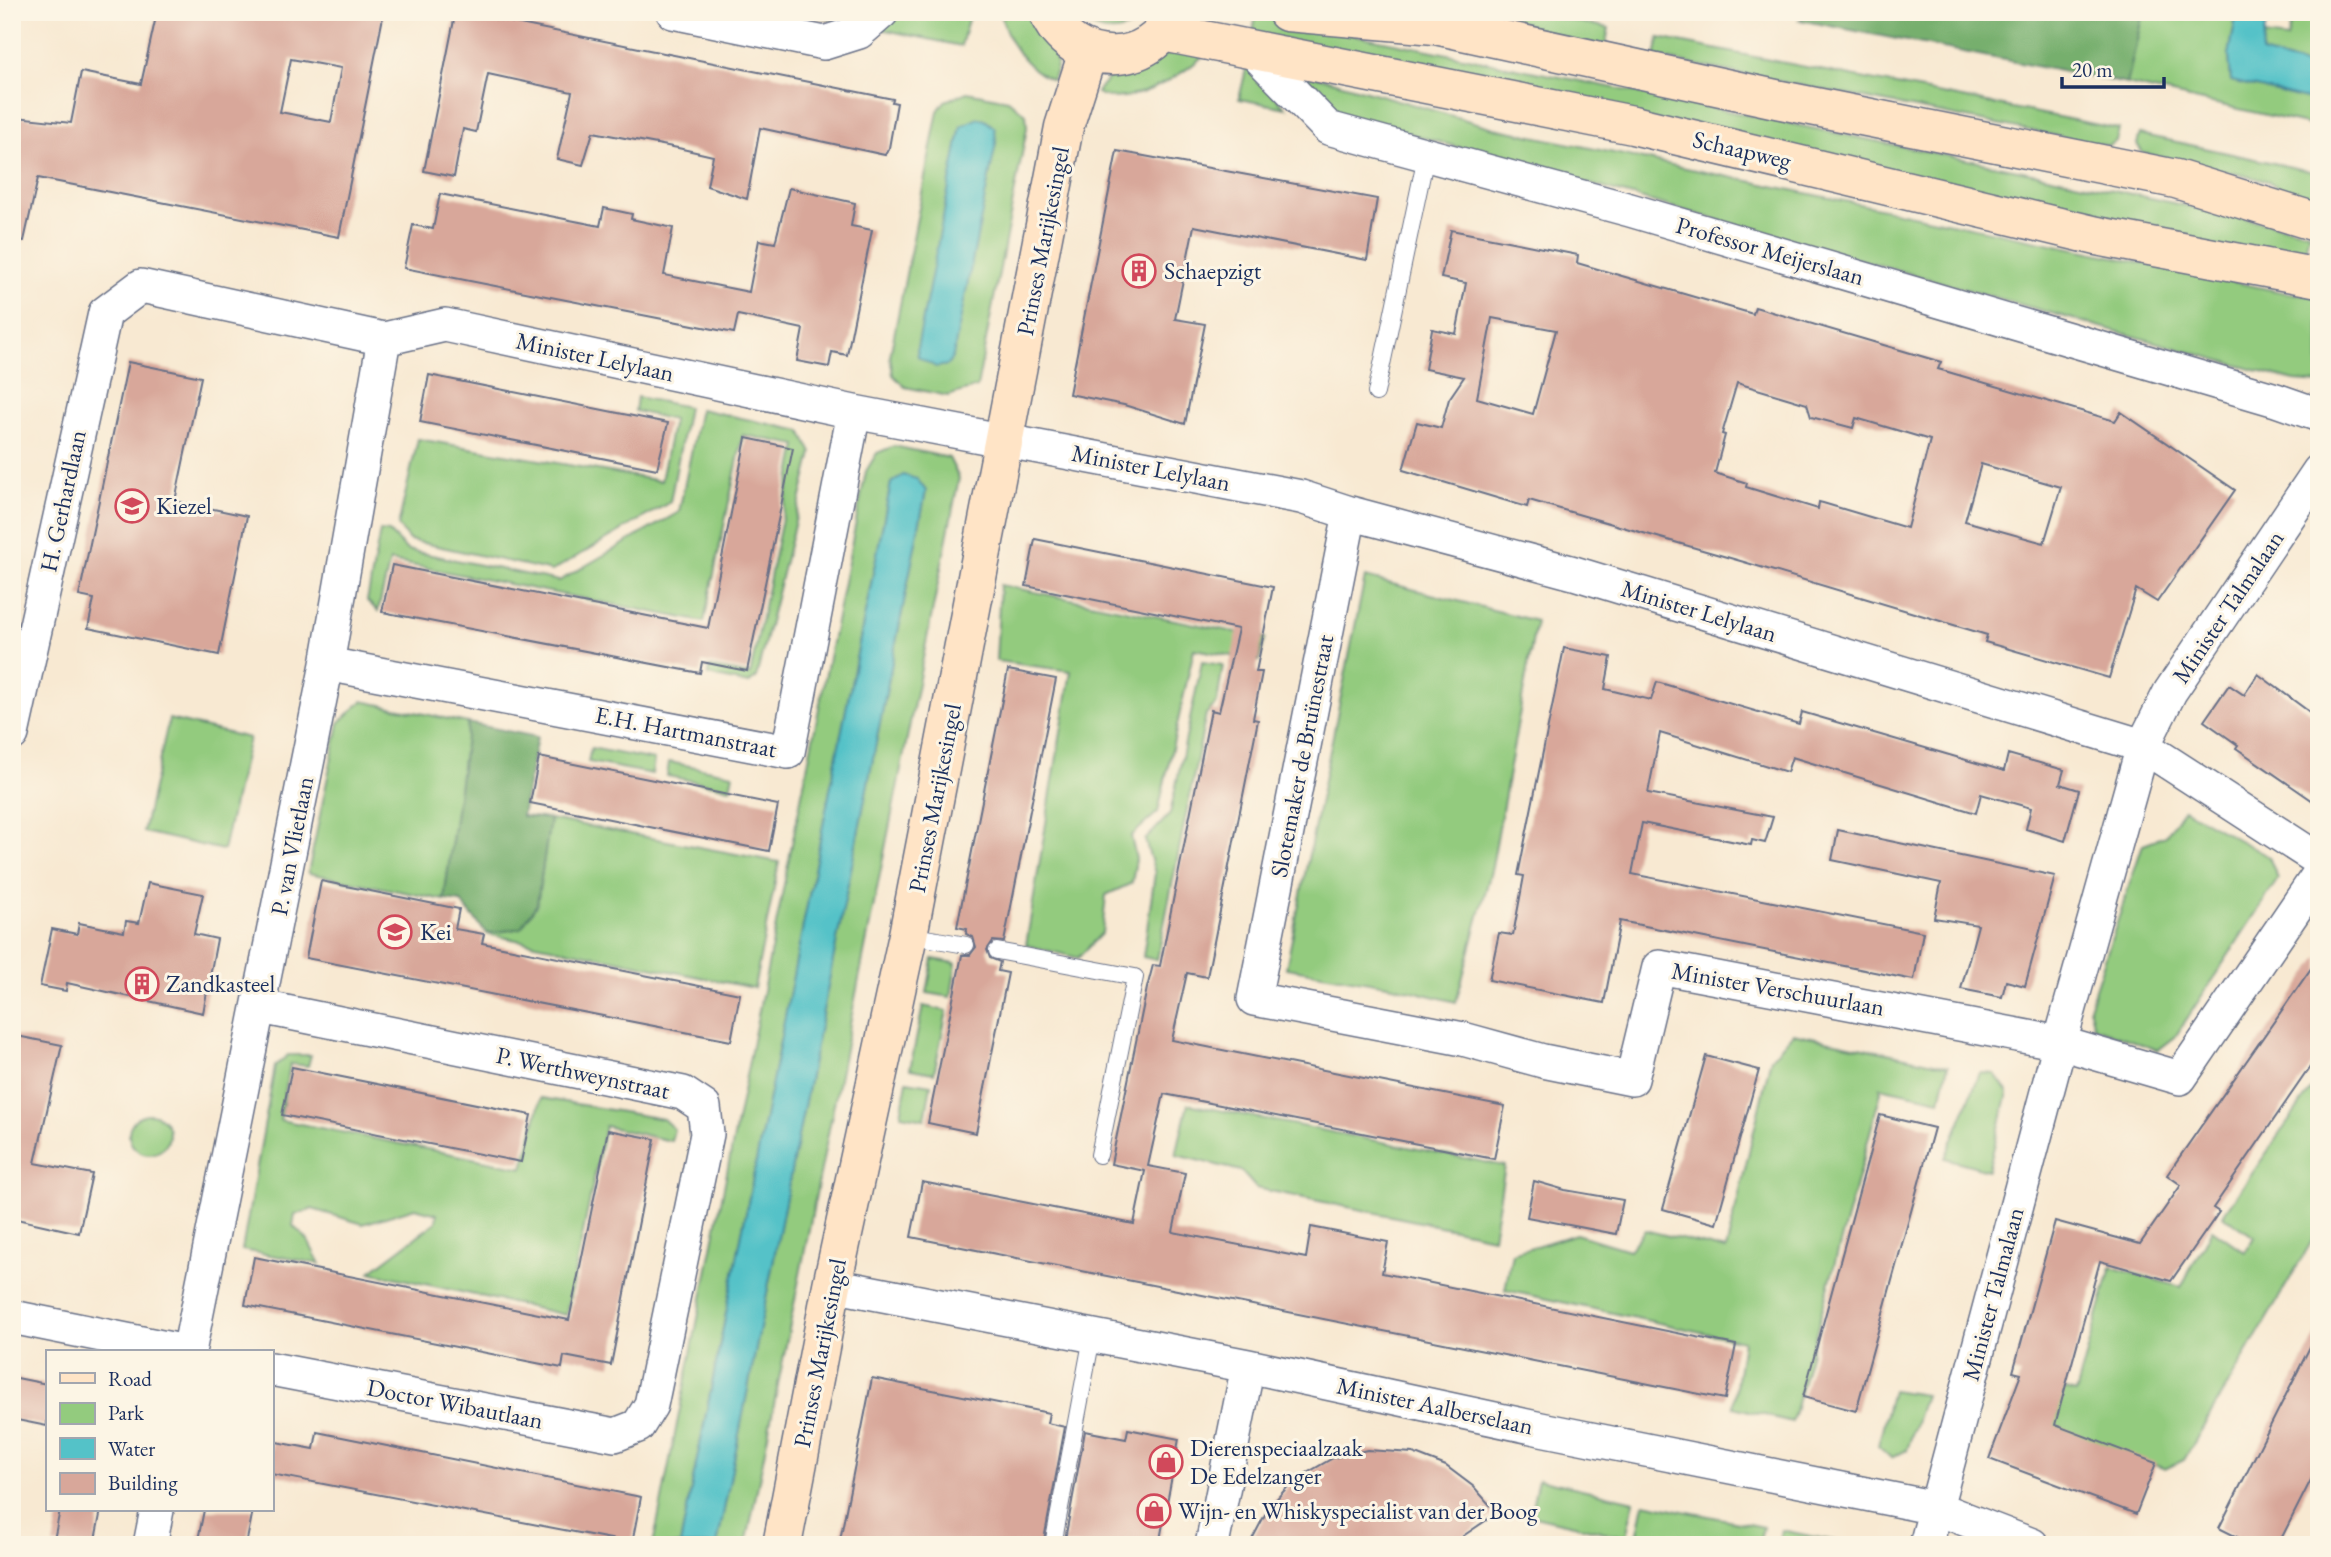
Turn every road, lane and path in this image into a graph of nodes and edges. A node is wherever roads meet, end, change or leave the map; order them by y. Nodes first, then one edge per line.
1 (673, 12) edge
2 (882, 12) edge
3 (1048, 12) edge
4 (1287, 12) edge
5 (1168, 22) edge
6 (1249, 47) junction
7 (1088, 52) junction
8 (1426, 156) junction
9 (2319, 223) edge
10 (2319, 278) edge
11 (141, 286) joint
12 (384, 339) junction
13 (1376, 393) dead end
14 (854, 412) junction
15 (2319, 415) edge
16 (1006, 441) junction
17 (2319, 471) edge
18 (1350, 513) junction
19 (327, 664) junction
20 (12, 734) edge
21 (2143, 746) junction
22 (2319, 860) edge
23 (2319, 874) edge
24 (908, 935) junction
25 (966, 946) dead end
26 (996, 951) dead end
27 (1254, 999) joint
28 (261, 1007) junction
29 (2060, 1042) junction
30 (1099, 1155) dead end
31 (832, 1285) junction
32 (12, 1317) edge
33 (1092, 1337) junction
34 (178, 1350) edge
35 (188, 1350) edge
36 (1248, 1366) junction
37 (273, 1369) edge
38 (638, 1426) joint
39 (1936, 1508) junction
40 (157, 1512) edge
41 (150, 1545) edge
42 (782, 1545) edge
43 (1052, 1545) edge
44 (1212, 1545) edge
45 (1926, 1545) edge
46 (2032, 1545) edge

1 - 2 street
3 - 7 street
4 - 9 street
5 - 6 street, Schaapweg
5 - 7 street
6 - 8 street, Professor Meijerslaan
6 - 10 street, Schaapweg
7 - 16 street, Prinses Marijkesingel
8 - 13 lane
8 - 15 street, Professor Meijerslaan
11 - 12 street, Minister Lelylaan
11 - 20 street, H. Gerhardlaan
12 - 14 street, Minister Lelylaan
12 - 19 street, P. van Vlietlaan
14 - 16 street, Minister Lelylaan
14 - 19 street, E.H. Hartmanstraat
16 - 18 street, Minister Lelylaan
16 - 24 street, Prinses Marijkesingel
17 - 21 street, Minister Talmalaan
18 - 21 street, Minister Lelylaan
18 - 27 street, Slotemaker de Bruïnestraat
19 - 28 street, P. van Vlietlaan
21 - 22 street
21 - 29 street, Minister Talmalaan
23 - 29 street
24 - 25 lane
24 - 31 street, Prinses Marijkesingel
26 - 30 lane
27 - 29 street, Minister Verschuurlaan
28 - 35 street, P. van Vlietlaan
28 - 38 street, P. Werthweynstraat
29 - 39 street, Minister Talmalaan
31 - 33 street, Minister Aalberselaan
31 - 42 street, Prinses Marijkesingel
32 - 34 street
33 - 36 street, Minister Aalberselaan
33 - 43 lane
36 - 39 street, Minister Aalberselaan
36 - 44 street
37 - 38 street, Doctor Wibautlaan
39 - 45 street, Minister Talmalaan
39 - 46 street, Minister Aalberselaan
40 - 41 street

